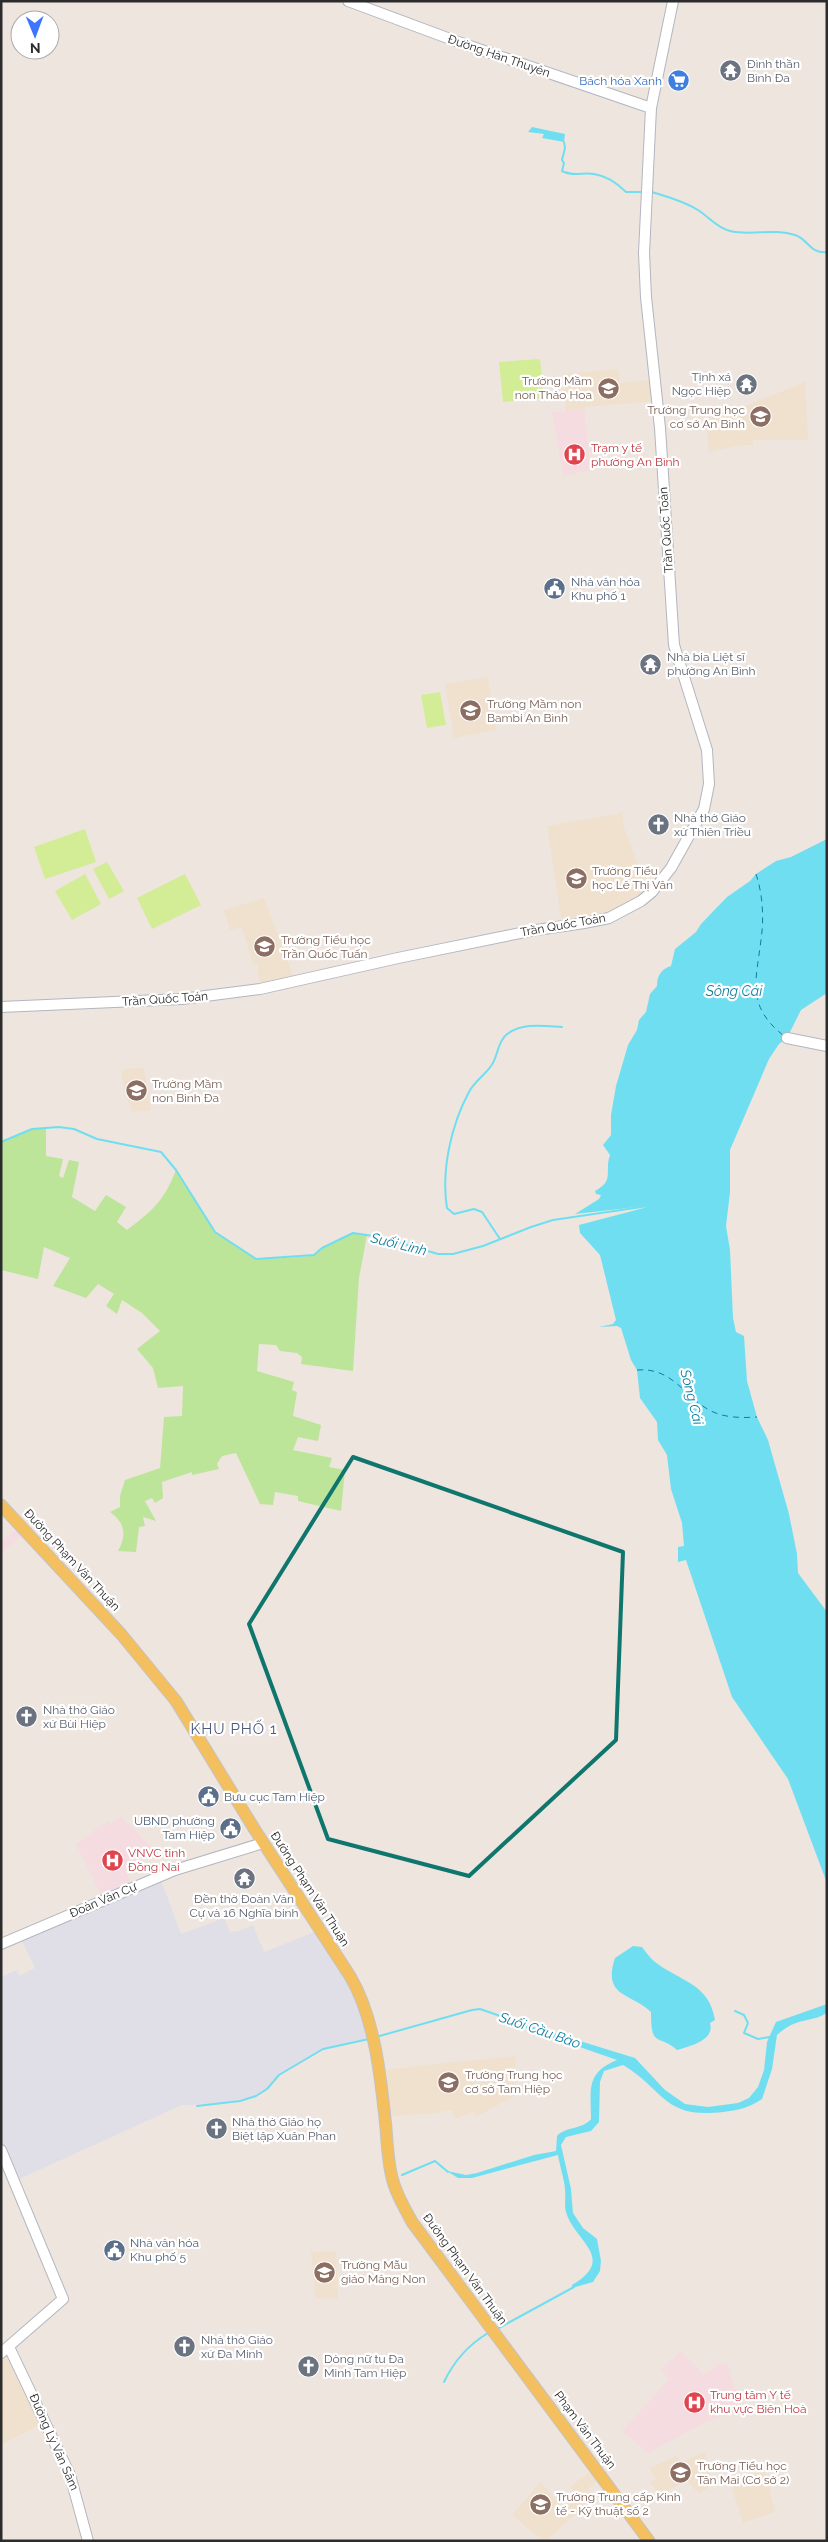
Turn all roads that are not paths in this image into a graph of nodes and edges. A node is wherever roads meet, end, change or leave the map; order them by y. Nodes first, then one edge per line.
1 (348, 1) edge
2 (673, 1) edge
3 (651, 108) junction
4 (1, 1007) edge
5 (787, 1038) dead end
6 (827, 1046) edge
7 (1, 1505) edge
8 (263, 1842) junction
9 (1, 1944) edge
10 (1, 2150) edge
11 (494, 2331) joint
12 (5, 2350) edge
13 (88, 2541) edge
14 (649, 2541) edge

1 - 3 main road, Đường Hàn Thuyên
2 - 3 main road, Trần Quốc Toản
3 - 4 main road, Trần Quốc Toản
5 - 6 main road
7 - 8 main road, Đường Phạm Văn Thuận
8 - 9 main road, Đoàn Văn Cự
8 - 11 main road, Đường Phạm Văn Thuận
10 - 12 main road
11 - 14 main road, Phạm Văn Thuận
12 - 13 main road, Đường Lý Văn Sâm

